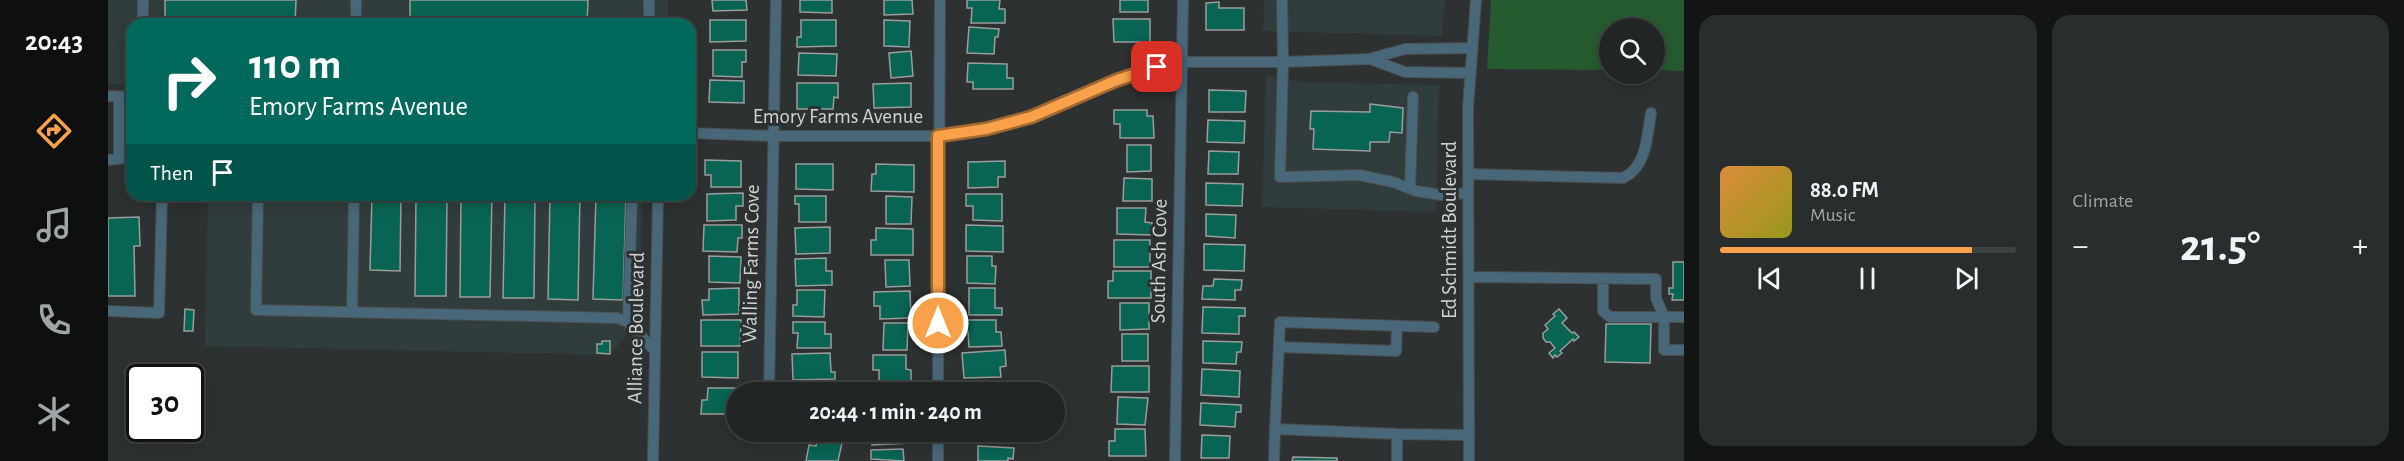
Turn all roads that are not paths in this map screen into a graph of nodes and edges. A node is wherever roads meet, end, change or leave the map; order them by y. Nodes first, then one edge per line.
1 (143, 0) edge
2 (356, 0) edge
3 (649, 0) edge
4 (776, 0) edge
5 (940, 0) edge
6 (1183, 0) edge
7 (1282, 0) edge
8 (1476, 0) edge
9 (143, 18) edge
10 (356, 18) edge
11 (649, 18) edge
12 (1471, 48) junction
13 (1370, 59) junction
14 (1182, 62) junction
15 (1283, 62) junction
16 (1470, 73) junction
17 (114, 96) edge
18 (1413, 97) dead end
19 (1651, 113) dead end
20 (696, 133) edge
21 (774, 136) junction
22 (938, 136) junction
23 (114, 159) edge
24 (1468, 174) junction
25 (1410, 188) junction
26 (1468, 193) junction
27 (162, 201) edge
28 (258, 201) edge
29 (354, 201) edge
30 (632, 201) edge
31 (658, 201) edge
32 (1470, 277) junction
33 (1603, 278) junction
34 (108, 312) edge
35 (352, 313) junction
36 (1664, 317) junction
37 (1684, 317) edge
38 (628, 322) junction
39 (1397, 327) junction
40 (1434, 327) dead end
41 (1279, 347) junction
42 (1684, 350) edge
43 (655, 351) junction
44 (769, 382) edge
45 (938, 382) edge
46 (1275, 429) junction
47 (1397, 434) junction
48 (1469, 435) junction
49 (938, 442) edge
50 (653, 461) edge
51 (938, 461) edge
52 (1175, 461) edge
53 (1274, 461) edge
54 (1397, 461) edge
55 (1469, 461) edge

1 - 9 street
2 - 10 street
3 - 11 street
4 - 21 street, Walling Farms Cove
5 - 22 street
6 - 14 street, South Ash Cove
7 - 15 street
8 - 12 street, Ed Schmidt Boulevard
12 - 13 street, Emory Farms Avenue
12 - 16 street, Ed Schmidt Boulevard
13 - 15 street, Emory Farms Avenue
13 - 16 street, Emory Farms Avenue
14 - 15 street, Emory Farms Avenue
14 - 22 street, Emory Farms Avenue
14 - 52 street, South Ash Cove
15 - 25 street
16 - 24 street, Ed Schmidt Boulevard
17 - 23 street
18 - 25 street
19 - 24 street
20 - 21 street, Emory Farms Avenue
21 - 22 street, Emory Farms Avenue
21 - 44 street, Walling Farms Cove
22 - 45 street
24 - 26 street, Ed Schmidt Boulevard
25 - 26 street
26 - 32 street, Ed Schmidt Boulevard
27 - 34 street
28 - 35 street
29 - 35 street
30 - 38 street
31 - 43 street, Alliance Boulevard
32 - 33 street
32 - 48 street, Ed Schmidt Boulevard
33 - 36 street
33 - 36 street
35 - 38 street
36 - 37 street
36 - 42 street
38 - 43 street
39 - 40 street
39 - 41 street
39 - 41 street
41 - 46 street
43 - 50 street, Alliance Boulevard
46 - 47 street
46 - 53 street
47 - 48 street
47 - 54 street
48 - 55 street, Ed Schmidt Boulevard
49 - 51 street

